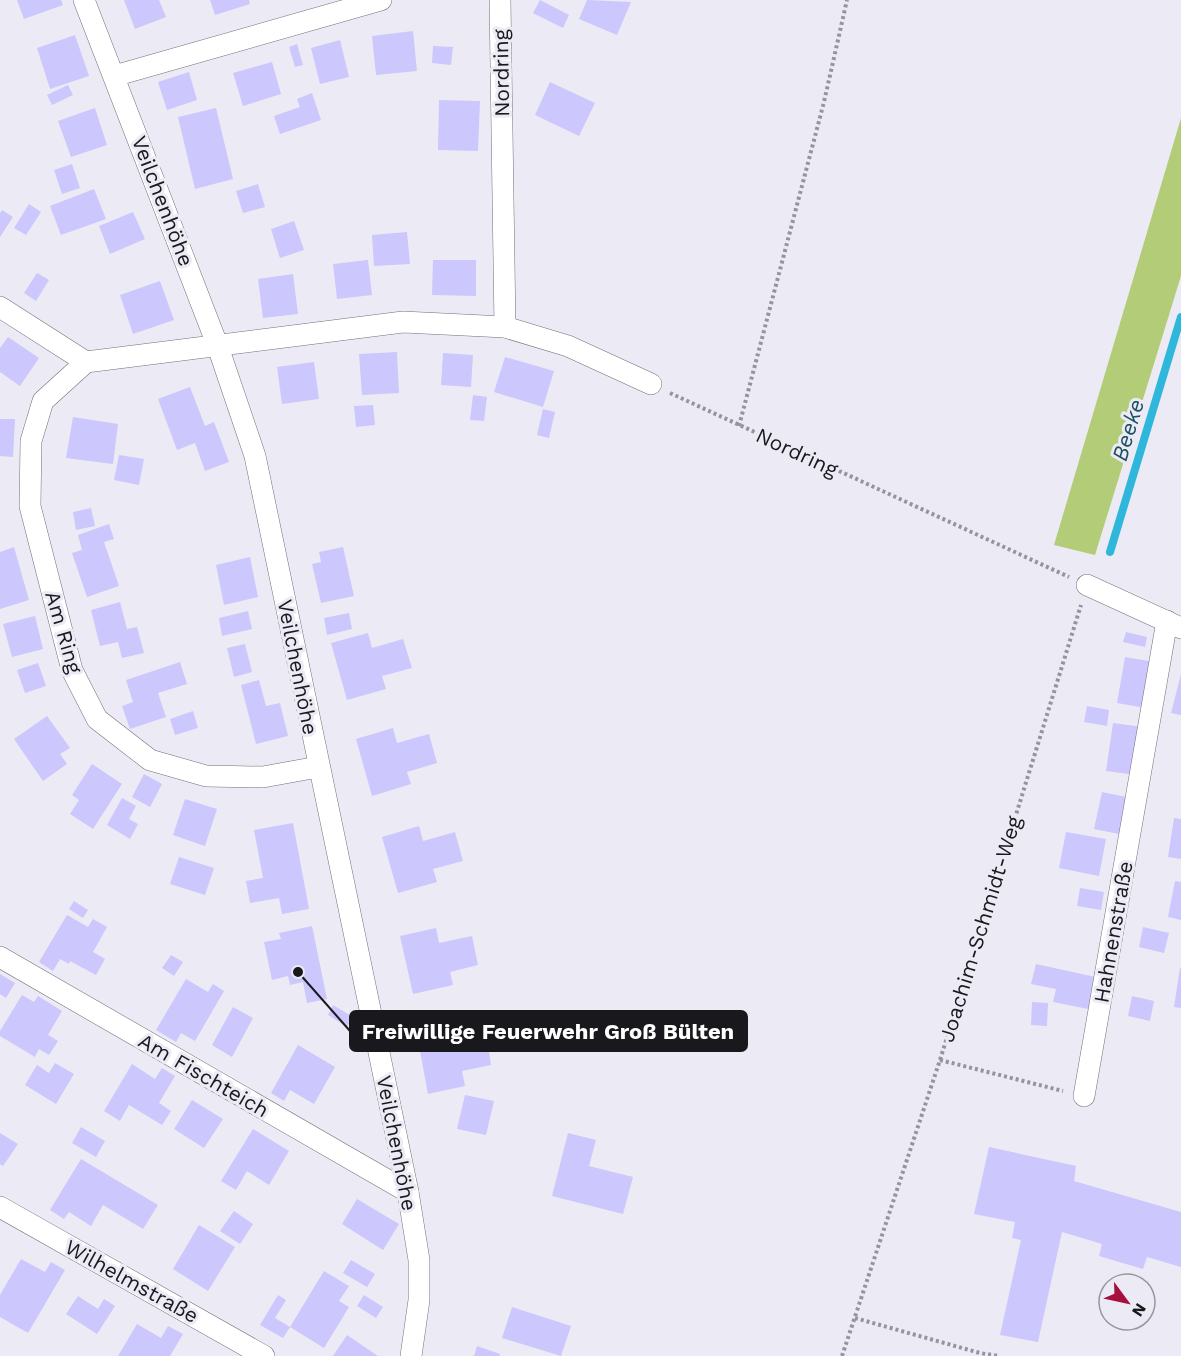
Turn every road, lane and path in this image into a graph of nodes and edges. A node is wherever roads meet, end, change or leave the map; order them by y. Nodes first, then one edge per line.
1 (84, 0) edge
2 (381, 0) edge
3 (500, 0) edge
4 (847, 0) edge
5 (114, 76) junction
6 (0, 307) edge
7 (505, 327) junction
8 (217, 344) junction
9 (86, 362) junction
10 (651, 384) joint
11 (739, 426) junction
12 (1087, 585) junction
13 (1174, 624) edge
14 (318, 767) junction
15 (0, 957) edge
16 (940, 1060) junction
17 (1084, 1096) joint
18 (408, 1192) junction
19 (0, 1207) edge
20 (855, 1318) junction
21 (264, 1356) edge
22 (411, 1356) edge
23 (842, 1356) edge
24 (998, 1356) edge

1 - 5 street, Veilchenhöhe
2 - 5 street
3 - 7 street, Nordring
4 - 11 path
5 - 8 street, Veilchenhöhe
6 - 9 street
7 - 8 street
7 - 10 street
8 - 9 street
8 - 14 street, Veilchenhöhe
9 - 14 street, Am Ring
10 - 11 path, Nordring
11 - 12 path, Nordring
12 - 13 street
12 - 16 path, Joachim-Schmidt-Weg
13 - 17 street, Hahnenstraße
14 - 18 street, Veilchenhöhe
15 - 18 street, Am Fischteich
16 - 17 path
16 - 20 path, Joachim-Schmidt-Weg
18 - 22 street, Veilchenhöhe
19 - 21 street, Wilhelmstraße
20 - 23 path, Joachim-Schmidt-Weg
20 - 24 path

